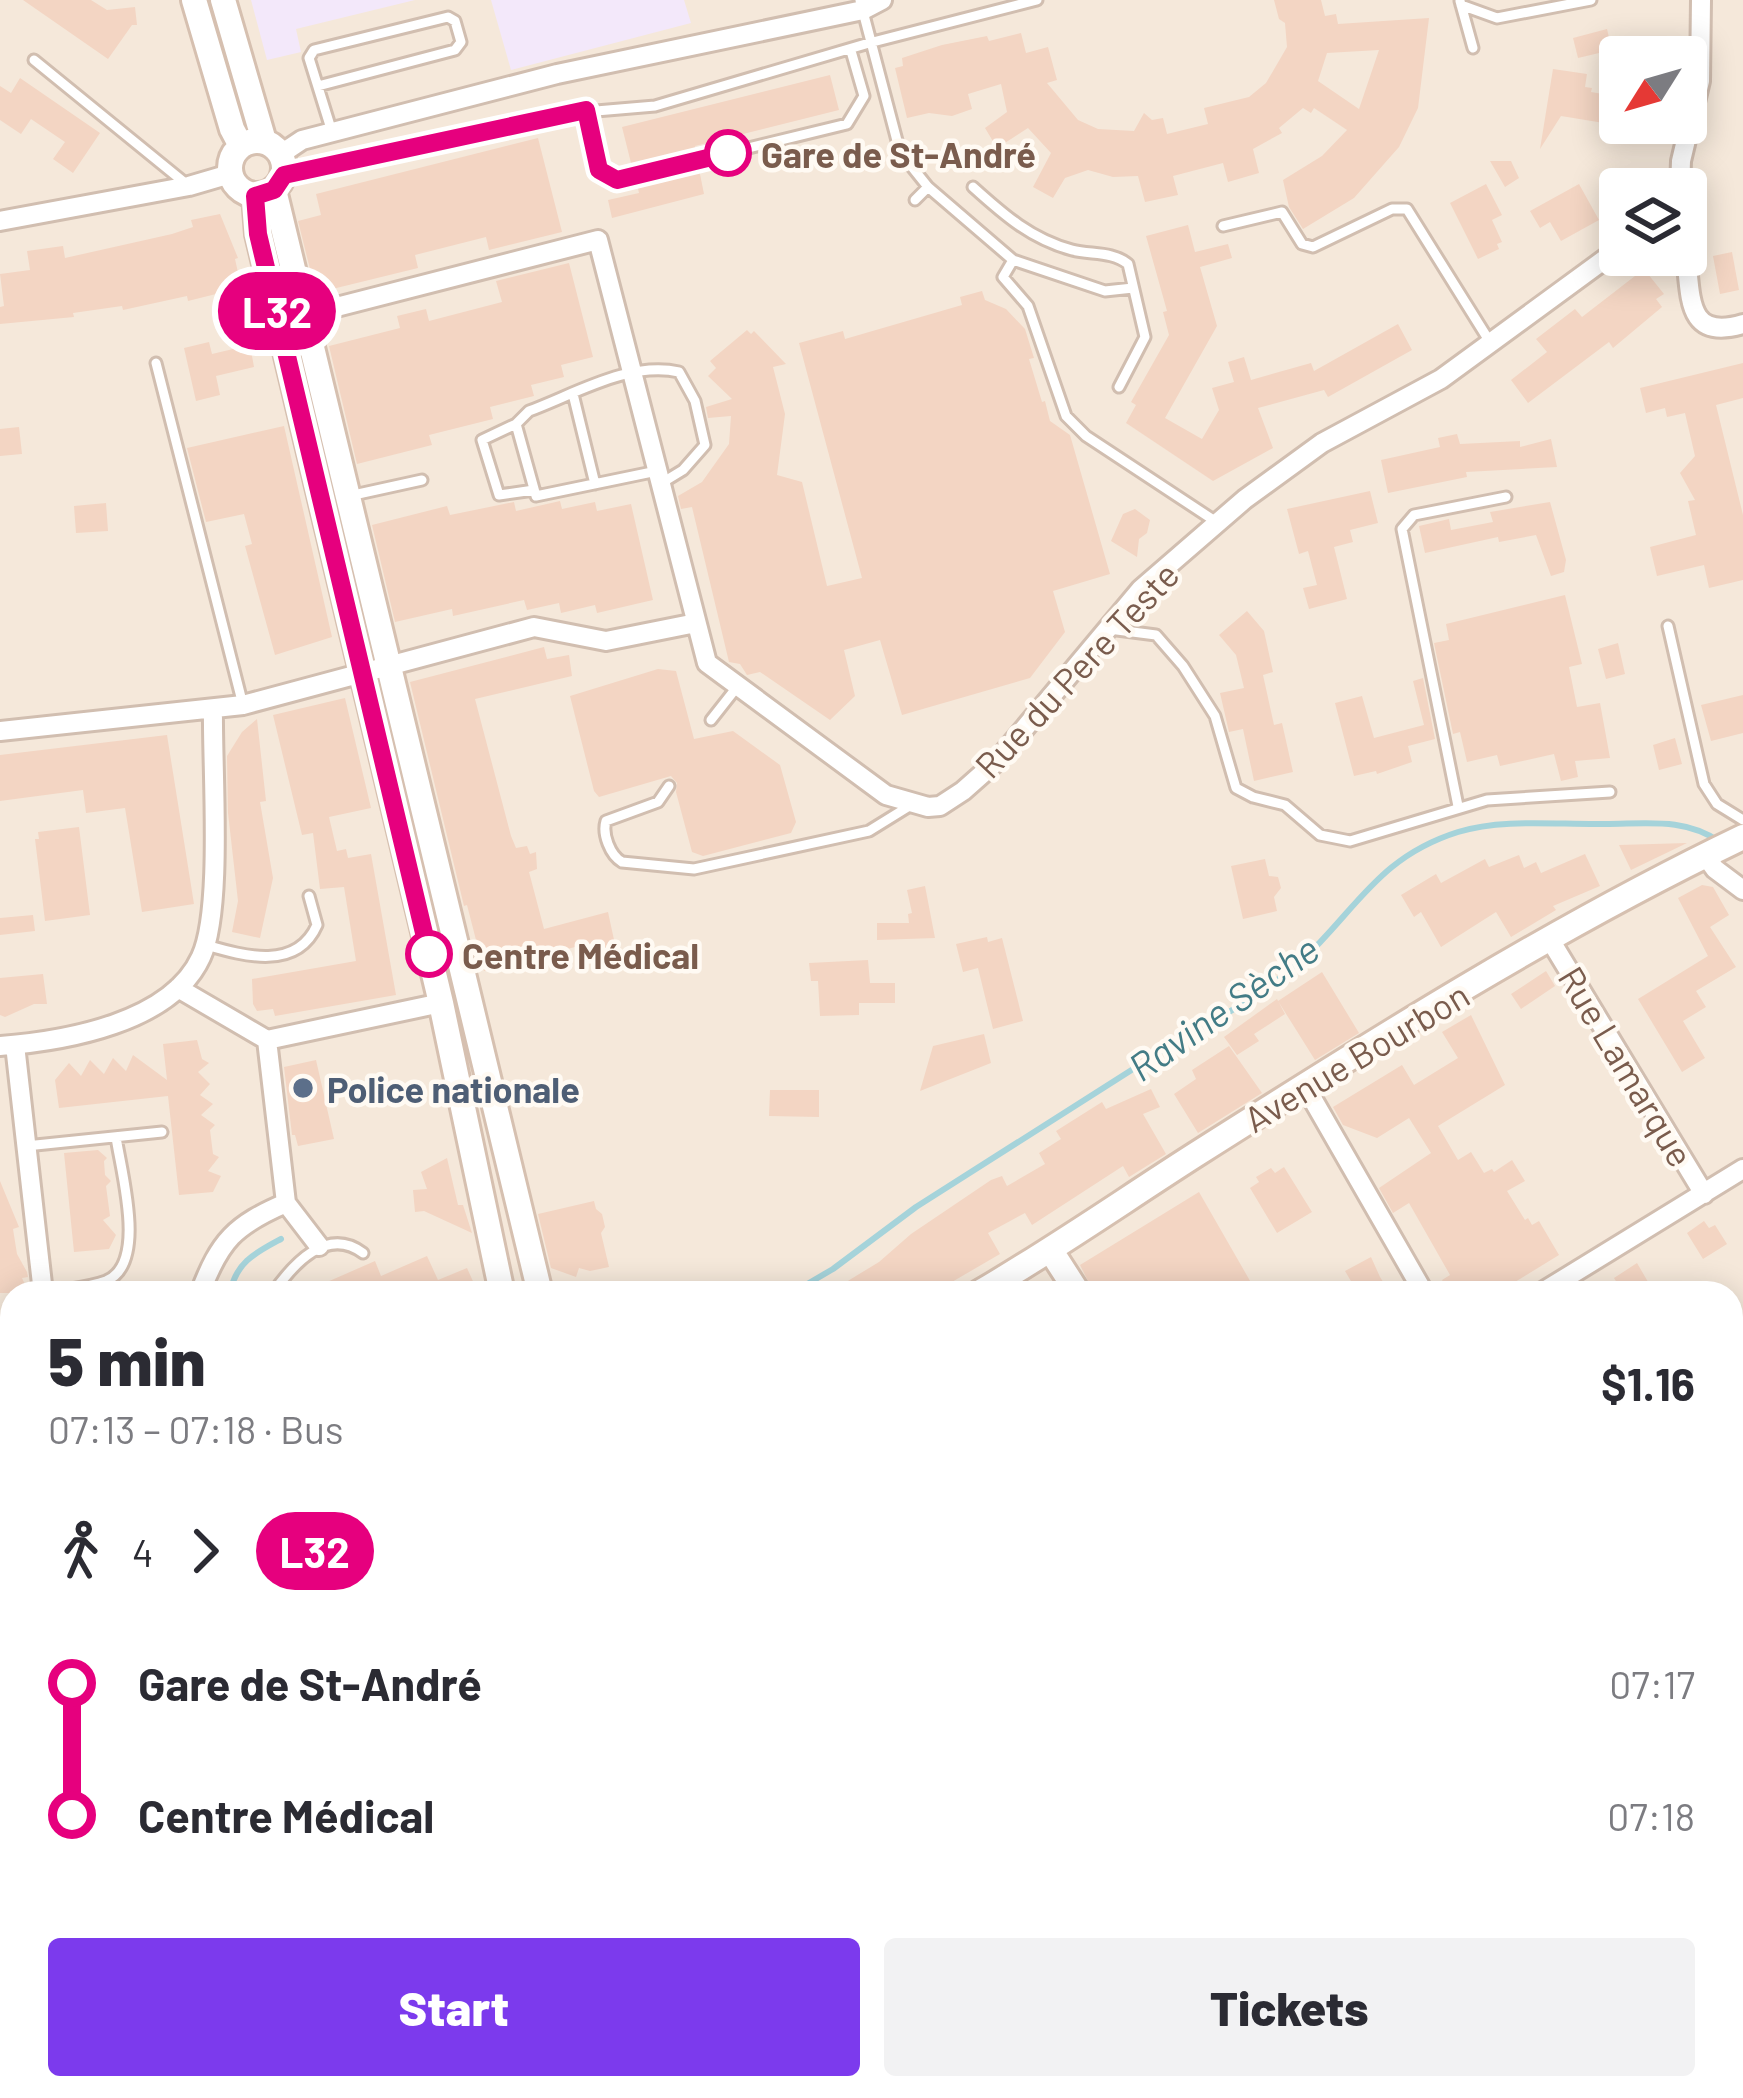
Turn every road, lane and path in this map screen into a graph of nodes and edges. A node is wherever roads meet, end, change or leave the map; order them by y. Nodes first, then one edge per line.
1 (194, 0) edge
2 (223, 0) edge
3 (882, 0) edge
4 (1037, 0) edge
5 (1591, 0) edge
6 (1701, 0) edge
7 (1461, 3) edge
8 (862, 5) edge
9 (869, 43) junction
10 (1473, 48) dead end
11 (851, 50) junction
12 (34, 60) dead end
13 (317, 86) junction
14 (586, 110) junction
15 (332, 133) junction
16 (266, 167) junction
17 (1681, 168) edge
18 (230, 174) joint
19 (189, 187) junction
20 (928, 187) junction
21 (974, 187) dead end
22 (915, 200) dead end
23 (0, 221) edge
24 (1223, 226) dead end
25 (1013, 260) junction
26 (1599, 263) edge
27 (1689, 276) edge
28 (1133, 288) junction
29 (303, 312) junction
30 (1743, 323) edge
31 (1490, 343) junction
32 (156, 362) dead end
33 (631, 372) junction
34 (1119, 387) dead end
35 (573, 394) junction
36 (516, 424) junction
37 (658, 478) junction
38 (422, 480) dead end
39 (595, 484) junction
40 (534, 490) junction
41 (349, 496) junction
42 (1506, 497) dead end
43 (1218, 523) junction
44 (696, 623) junction
45 (1668, 626) dead end
46 (1107, 628) junction
47 (389, 666) junction
48 (362, 673) junction
49 (737, 687) junction
50 (243, 705) junction
51 (181, 711) junction
52 (213, 711) junction
53 (711, 720) dead end
54 (0, 731) edge
55 (212, 738) junction
56 (669, 786) dead end
57 (1610, 792) dead end
58 (911, 805) junction
59 (1458, 806) junction
60 (1743, 820) edge
61 (1742, 837) edge
62 (1709, 853) junction
63 (1743, 890) edge
64 (309, 896) dead end
65 (1549, 938) junction
66 (206, 945) junction
67 (178, 988) junction
68 (440, 1003) junction
69 (267, 1040) junction
70 (7, 1045) edge
71 (1305, 1086) junction
72 (162, 1132) dead end
73 (116, 1137) junction
74 (26, 1146) junction
75 (1743, 1169) edge
76 (1704, 1194) junction
77 (286, 1203) junction
78 (319, 1246) junction
79 (1051, 1251) junction
80 (363, 1253) dead end
81 (44, 1281) edge
82 (105, 1281) edge
83 (204, 1281) edge
84 (281, 1281) edge
85 (499, 1281) edge
86 (537, 1281) edge
87 (1000, 1281) edge
88 (1070, 1281) edge
89 (1417, 1281) edge
90 (1561, 1281) edge

1 - 16 main road
2 - 16 main road
3 - 8 street
4 - 9 lane
5 - 7 lane
6 - 17 street
7 - 10 lane
8 - 9 lane
8 - 15 street
9 - 11 lane
9 - 20 lane
11 - 14 lane
11 - 14 lane
12 - 19 lane
13 - 13 lane
13 - 15 lane
14 - 16 lane
15 - 16 street
16 - 18 main road
16 - 29 main road
16 - 48 main road
18 - 19 street
19 - 23 street
20 - 22 lane
20 - 25 lane
21 - 28 lane
24 - 31 lane
25 - 28 lane
25 - 43 lane
26 - 31 street, Rue du Pere Teste
27 - 30 street
28 - 34 lane
29 - 33 street
29 - 41 main road
31 - 43 street, Rue du Pere Teste
32 - 50 lane
33 - 35 lane
33 - 37 street
33 - 37 lane
35 - 36 lane
35 - 39 lane
36 - 40 lane
36 - 40 lane
37 - 39 lane
37 - 44 street
38 - 41 lane
39 - 40 lane
41 - 47 main road
42 - 59 lane
43 - 46 street, Rue du Pere Teste
44 - 47 street
44 - 49 street
45 - 60 lane
46 - 58 street, Rue du Pere Teste
46 - 59 lane
47 - 48 street
47 - 86 main road
48 - 50 street
48 - 68 main road
49 - 53 lane
49 - 58 street
50 - 52 street
51 - 52 street
51 - 54 street
51 - 55 street
52 - 55 street
55 - 66 street
56 - 58 lane
57 - 59 lane
61 - 62 main road, Avenue Bourbon
62 - 63 street
62 - 65 main road, Avenue Bourbon
64 - 66 lane
65 - 71 main road, Avenue Bourbon
65 - 76 street, Rue Lamarque
66 - 67 street
67 - 69 street
67 - 70 street
68 - 69 street
68 - 85 main road
69 - 77 street
70 - 74 street
71 - 79 main road, Avenue Bourbon
71 - 89 street
72 - 73 lane
73 - 74 lane
73 - 82 lane
74 - 81 street
75 - 76 street
76 - 90 street
77 - 78 street
77 - 83 street
78 - 80 lane
78 - 84 lane
79 - 87 main road, Avenue Bourbon
79 - 88 main road

